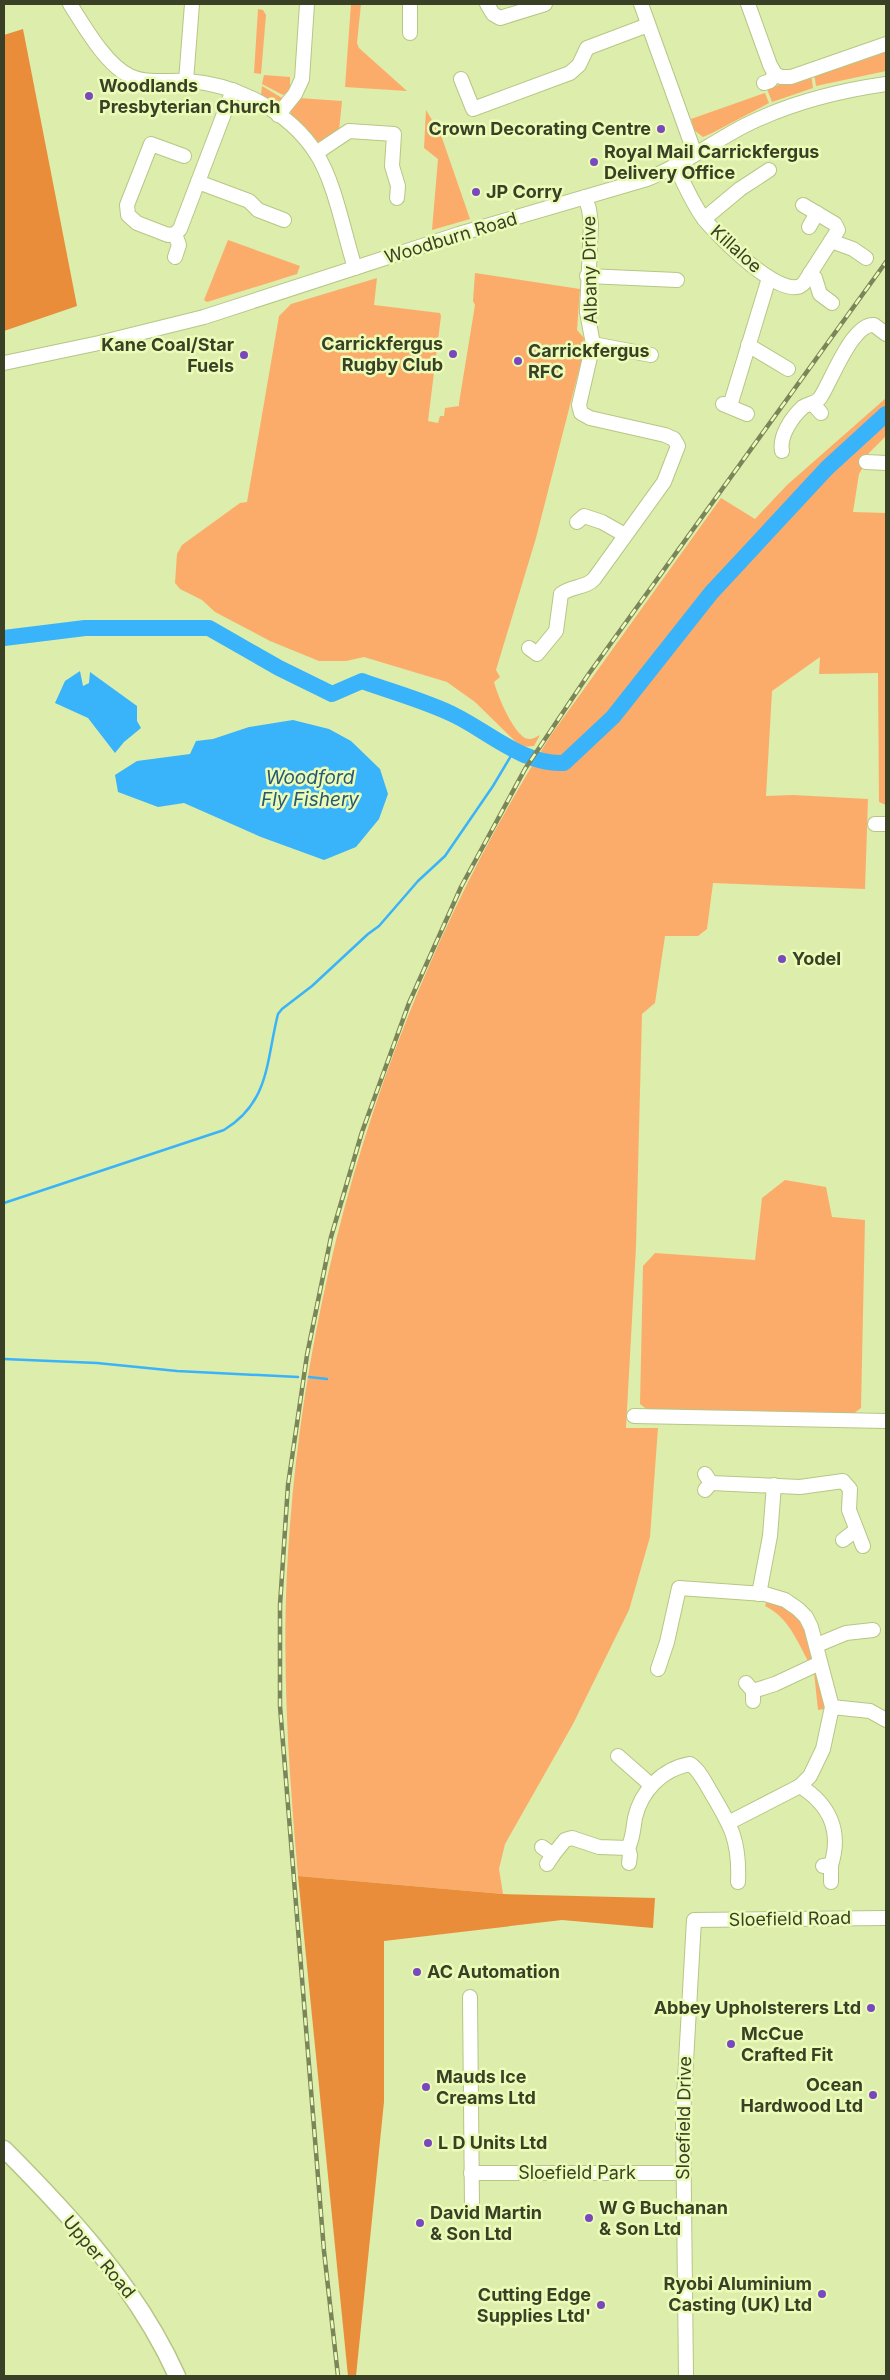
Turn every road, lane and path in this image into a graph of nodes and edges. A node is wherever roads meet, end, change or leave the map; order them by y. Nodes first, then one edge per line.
1 (70, 4) edge
2 (192, 4) edge
3 (307, 4) edge
4 (410, 4) edge
5 (487, 4) edge
6 (545, 4) edge
7 (641, 4) edge
8 (748, 4) edge
9 (648, 25) junction
10 (410, 33) dead end
11 (886, 44) edge
12 (775, 74) junction
13 (461, 79) dead end
14 (186, 81) junction
15 (764, 83) dead end
16 (886, 84) edge
17 (233, 90) junction
18 (278, 115) junction
19 (316, 153) junction
20 (694, 154) junction
21 (184, 156) dead end
22 (675, 165) junction
23 (769, 170) dead end
24 (198, 182) junction
25 (585, 197) junction
26 (397, 198) dead end
27 (803, 205) dead end
28 (817, 213) junction
29 (704, 219) junction
30 (284, 220) dead end
31 (809, 227) dead end
32 (174, 234) junction
33 (831, 241) junction
34 (175, 257) dead end
35 (866, 258) dead end
36 (355, 268) junction
37 (810, 273) junction
38 (587, 276) junction
39 (769, 278) junction
40 (677, 280) dead end
41 (832, 303) dead end
42 (886, 334) edge
43 (592, 344) junction
44 (748, 345) junction
45 (651, 355) dead end
46 (4, 363) edge
47 (788, 369) dead end
48 (747, 414) dead end
49 (782, 451) dead end
50 (866, 462) dead end
51 (886, 463) edge
52 (583, 515) dead end
53 (625, 536) junction
54 (536, 654) dead end
55 (634, 1416) dead end
56 (886, 1421) edge
57 (707, 1482) dead end
58 (774, 1485) junction
59 (856, 1530) junction
60 (844, 1540) dead end
61 (863, 1546) dead end
62 (759, 1594) junction
63 (873, 1630) dead end
64 (817, 1645) junction
65 (820, 1664) junction
66 (657, 1671) dead end
67 (750, 1692) dead end
68 (832, 1707) junction
69 (886, 1720) edge
70 (614, 1757) dead end
71 (651, 1785) junction
72 (800, 1786) junction
73 (730, 1822) junction
74 (628, 1848) junction
75 (547, 1856) dead end
76 (629, 1863) dead end
77 (831, 1882) dead end
78 (737, 1883) dead end
79 (886, 1918) edge
80 (694, 1920) joint
81 (470, 1997) dead end
82 (4, 2150) edge
83 (472, 2173) junction
84 (683, 2173) junction
85 (472, 2206) dead end
86 (177, 2376) edge
87 (686, 2376) edge

1 - 14 street
2 - 14 street
3 - 18 street
4 - 10 street
5 - 6 street
7 - 9 street
8 - 12 street
9 - 13 street
9 - 20 street
11 - 12 street
12 - 15 street
14 - 17 street
16 - 20 street, Woodburn Road
17 - 18 street
17 - 24 street
18 - 19 street
19 - 26 street
19 - 36 street
20 - 22 street, Woodburn Road
21 - 32 street
22 - 25 street, Woodburn Road
22 - 29 street, Killaloe
23 - 29 street, Killaloe
24 - 30 street
24 - 32 street
25 - 36 street, Woodburn Road
25 - 38 street, Albany Drive
27 - 28 street
28 - 31 street
28 - 33 street
29 - 39 street, Killaloe
32 - 34 street
33 - 35 street
33 - 37 street, Killaloe
36 - 46 street, Woodburn Road
37 - 39 street, Killaloe
37 - 41 street
38 - 40 street
38 - 43 street, Albany Drive
39 - 44 street, Killaloe
42 - 49 street
43 - 45 street, Albany Drive
43 - 53 street, Albany Drive
44 - 47 street
44 - 48 street, Killaloe
50 - 51 street
52 - 53 street
53 - 54 street, Albany Drive
55 - 56 street
57 - 58 street
58 - 59 street
58 - 62 street
59 - 60 street
59 - 61 street
62 - 64 street
62 - 66 street
63 - 64 street
64 - 65 street
65 - 67 street
65 - 68 street
68 - 69 street
68 - 72 street
70 - 71 street
71 - 73 street
71 - 74 street
72 - 73 street
72 - 77 street
73 - 78 street
74 - 75 street
74 - 76 street
79 - 80 street, Sloefield Road
80 - 84 street, Sloefield Drive
81 - 83 street
82 - 86 main road, Upper Road
83 - 84 street, Sloefield Park
83 - 85 street
84 - 87 street, Sloefield Drive

